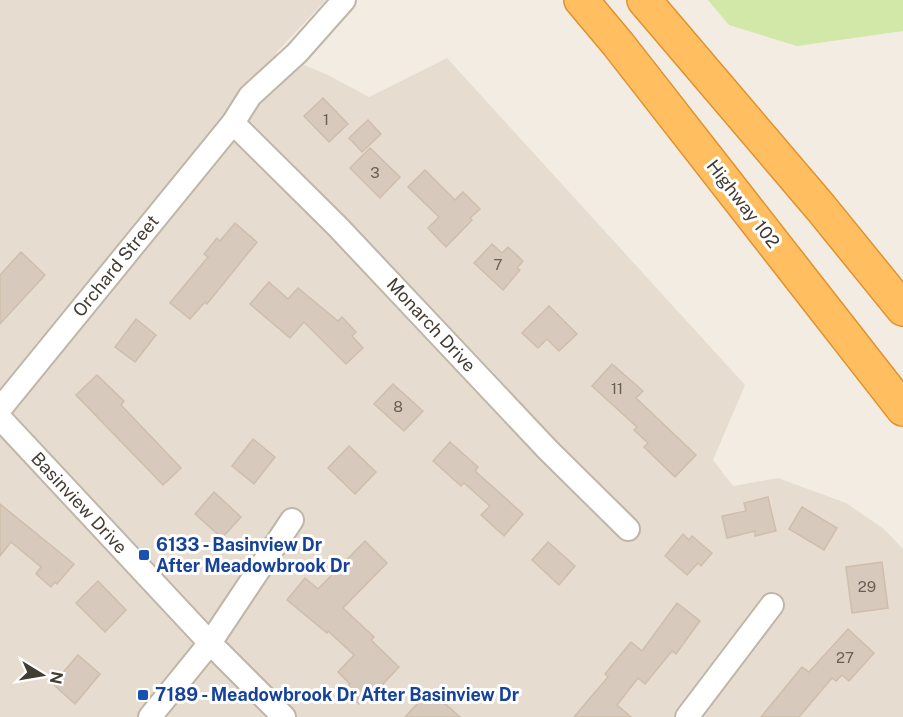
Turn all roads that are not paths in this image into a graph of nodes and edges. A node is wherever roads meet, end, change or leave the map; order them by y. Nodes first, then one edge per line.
1 (344, 0) edge
2 (581, 0) edge
3 (644, 0) edge
4 (233, 123) junction
5 (903, 309) edge
6 (0, 409) edge
7 (903, 409) edge
8 (0, 418) edge
9 (292, 520) dead end
10 (628, 529) dead end
11 (771, 605) dead end
12 (210, 643) junction
13 (150, 717) edge
14 (284, 717) edge
15 (687, 717) edge

1 - 4 street, Orchard Street
2 - 7 highway, Highway 102
3 - 5 highway
4 - 6 street, Orchard Street
4 - 10 street, Monarch Drive
8 - 12 street, Basinview Drive
9 - 12 street
11 - 15 street
12 - 13 street
12 - 14 street, Basinview Drive

